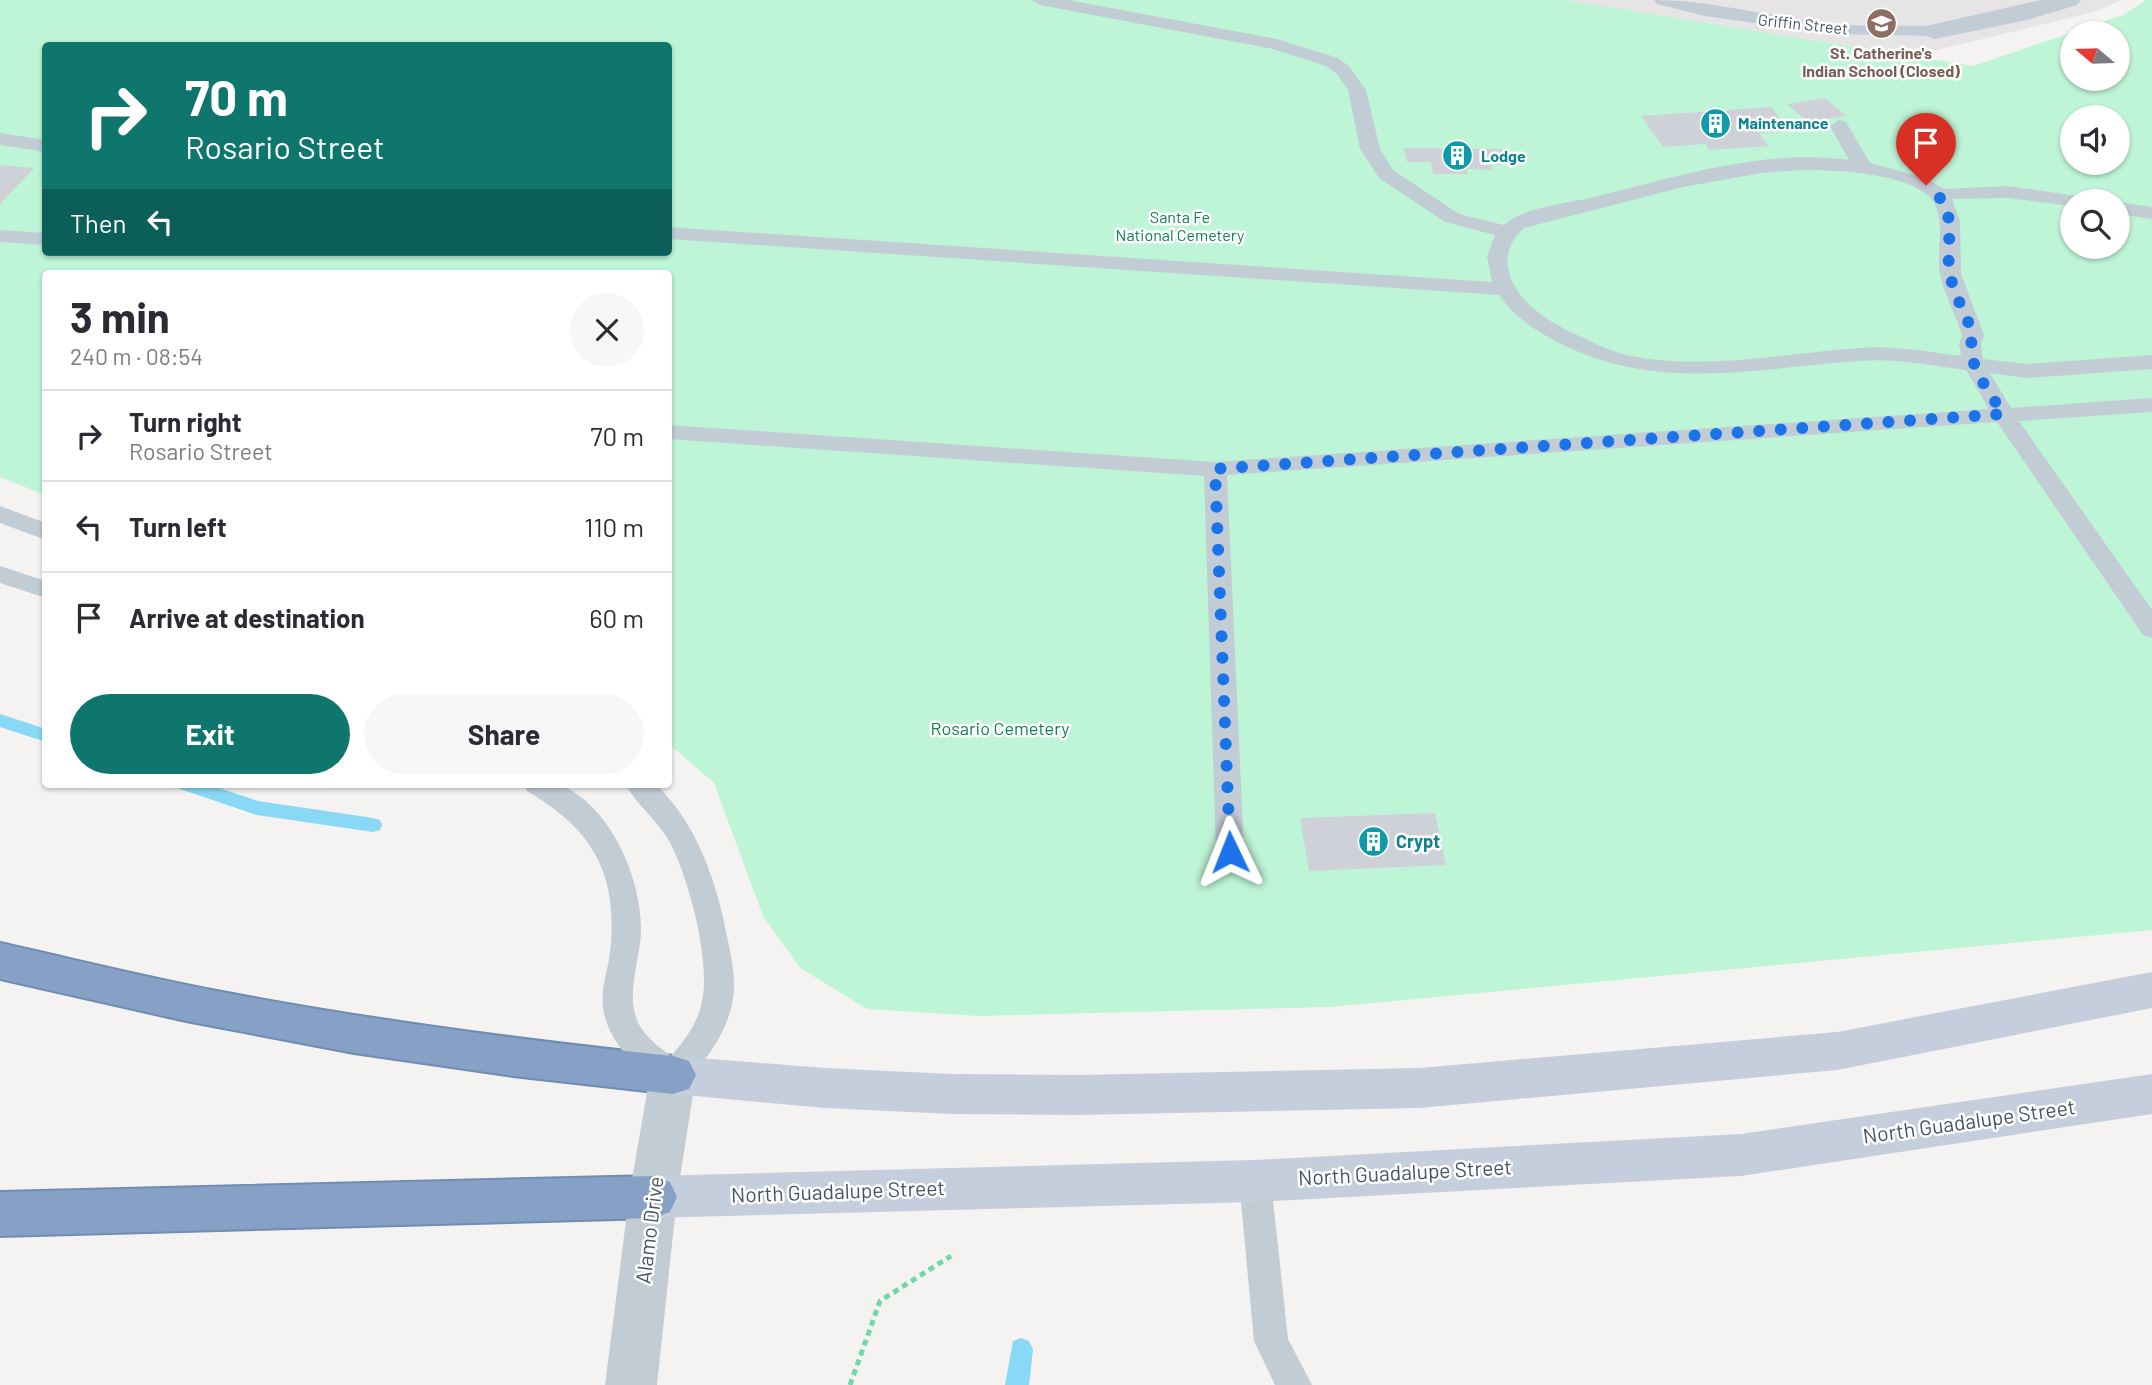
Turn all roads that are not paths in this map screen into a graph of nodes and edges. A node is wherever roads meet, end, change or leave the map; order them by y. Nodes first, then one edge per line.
1 (1663, 0) edge
2 (2068, 0) edge
3 (1046, 1) edge
4 (1935, 30) joint
5 (1839, 126) dead end
6 (0, 139) edge
7 (42, 145) edge
8 (1863, 167) junction
9 (1940, 195) junction
10 (2060, 199) edge
11 (2130, 210) edge
12 (2152, 214) edge
13 (672, 233) edge
14 (1506, 233) junction
15 (0, 236) edge
16 (42, 239) edge
17 (1506, 289) junction
18 (2152, 362) edge
19 (1973, 363) junction
20 (2152, 405) edge
21 (2003, 414) junction
22 (672, 432) edge
23 (1215, 469) junction
24 (0, 514) edge
25 (42, 530) edge
26 (0, 574) edge
27 (42, 589) edge
28 (2152, 629) edge
29 (543, 788) edge
30 (643, 788) edge
31 (1230, 852) dead end
32 (0, 961) edge
33 (2152, 990) edge
34 (673, 1075) junction
35 (2152, 1094) edge
36 (1255, 1181) junction
37 (653, 1197) junction
38 (0, 1214) edge
39 (632, 1385) edge
40 (1294, 1385) edge

1 - 4 lane, Griffin Street
2 - 4 street, Griffin Street
3 - 14 lane
5 - 8 lane
6 - 7 lane
8 - 9 lane
8 - 14 lane
9 - 10 lane
9 - 19 lane
11 - 12 lane
13 - 17 lane
14 - 17 lane
15 - 16 lane
17 - 19 lane
18 - 19 lane
19 - 21 lane
20 - 21 lane
21 - 23 lane
21 - 28 lane
22 - 23 lane
23 - 31 lane
24 - 25 lane
26 - 27 lane
29 - 34 lane
30 - 34 lane
32 - 34 highway
33 - 34 main road
34 - 37 street, Alamo Drive
35 - 36 main road, North Guadalupe Street
36 - 37 main road, North Guadalupe Street
36 - 40 lane
37 - 38 highway
37 - 39 street, Alamo Drive

